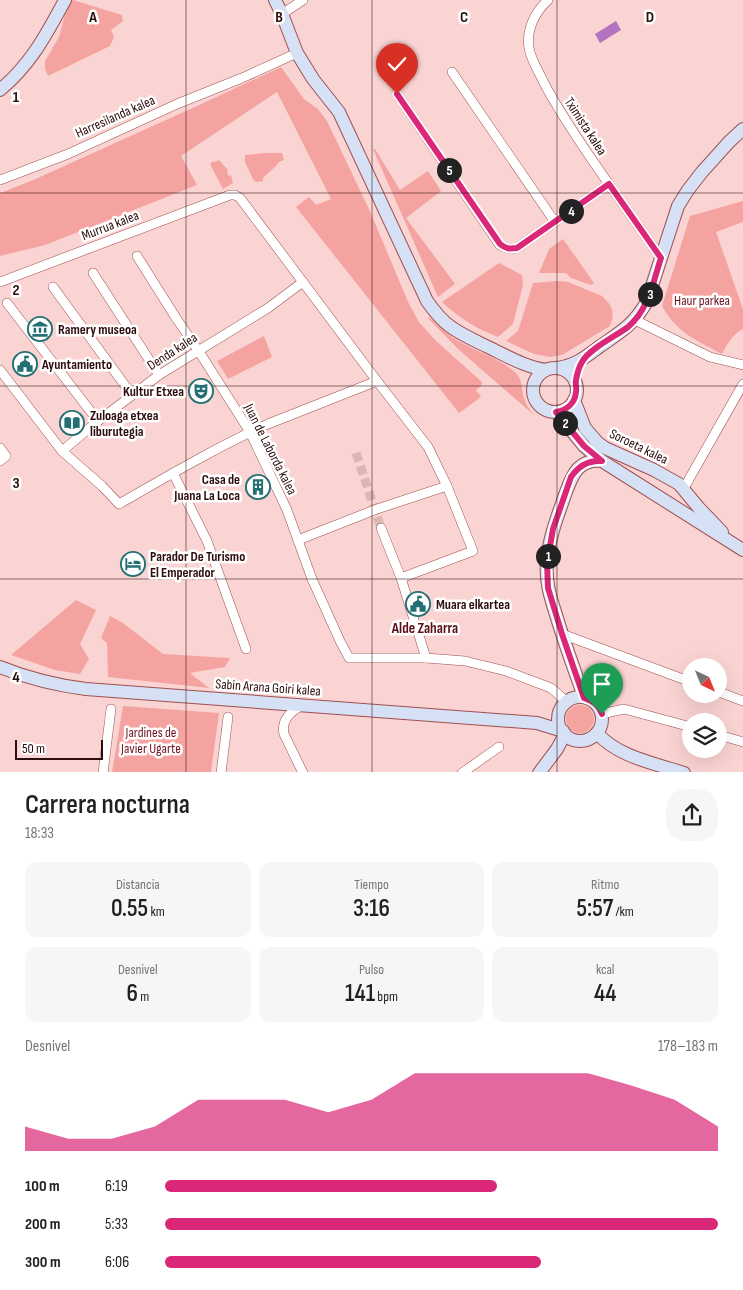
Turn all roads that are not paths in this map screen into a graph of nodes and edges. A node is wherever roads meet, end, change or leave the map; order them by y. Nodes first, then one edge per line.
1 (65, 0) edge
2 (275, 0) edge
3 (303, 0) edge
4 (548, 0) edge
5 (282, 14) junction
6 (297, 53) junction
7 (452, 72) dead end
8 (0, 90) edge
9 (397, 94) dead end
10 (743, 129) edge
11 (0, 180) edge
12 (609, 184) junction
13 (555, 222) junction
14 (137, 256) dead end
15 (661, 258) junction
16 (94, 273) dead end
17 (0, 282) edge
18 (303, 282) junction
19 (53, 287) dead end
20 (7, 303) dead end
21 (635, 320) junction
22 (198, 350) junction
23 (584, 359) junction
24 (515, 360) junction
25 (743, 365) edge
26 (552, 369) junction
27 (0, 370) edge
28 (159, 375) junction
29 (377, 382) junction
30 (575, 383) junction
31 (743, 384) edge
32 (533, 385) junction
33 (132, 395) junction
34 (574, 400) junction
35 (556, 412) junction
36 (98, 420) junction
37 (250, 432) junction
38 (0, 448) edge
39 (62, 451) junction
40 (0, 461) edge
41 (602, 461) junction
42 (173, 473) junction
43 (448, 486) junction
44 (684, 488) junction
45 (668, 504) junction
46 (381, 528) tunnel mouth
47 (298, 540) junction
48 (743, 550) edge
49 (401, 578) junction
50 (562, 634) junction
51 (246, 648) dead end
52 (426, 658) junction
53 (0, 667) edge
54 (682, 679) edge
55 (728, 695) edge
56 (584, 698) junction
57 (743, 701) edge
58 (302, 705) junction
59 (564, 705) junction
60 (111, 709) dead end
61 (602, 714) junction
62 (228, 718) dead end
63 (537, 723) junction
64 (682, 725) edge
65 (564, 733) junction
66 (597, 733) junction
67 (727, 737) edge
68 (743, 742) edge
69 (499, 748) dead end
70 (103, 772) edge
71 (221, 772) edge
72 (303, 772) edge
73 (462, 772) edge
74 (539, 772) edge
75 (684, 772) edge

1 - 8 street
2 - 5 street
3 - 5 street
4 - 12 street, Tximista kalea
5 - 6 street
6 - 11 street, Harresilanda kalea
6 - 24 street
7 - 13 street
9 - 13 street
10 - 15 street
12 - 13 street
12 - 15 street, Tximista kalea
14 - 22 street, Juan de Laborda kalea
15 - 21 street
16 - 28 street
17 - 18 street, Murrua kalea
18 - 22 street, Denda kalea
18 - 29 street
19 - 33 street
20 - 36 street
21 - 23 street
21 - 25 street
22 - 28 street, Denda kalea
22 - 37 street, Juan de Laborda kalea
23 - 26 street
23 - 30 street
24 - 26 street
24 - 32 street
26 - 30 street
26 - 32 street
27 - 39 street
28 - 33 street, Denda kalea
29 - 37 street
29 - 43 street
30 - 34 street
31 - 44 street
32 - 35 street
33 - 36 street, Denda kalea
34 - 35 street
34 - 44 street, Soroeta kalea
35 - 41 street, Soroeta kalea
36 - 39 street, Denda kalea
37 - 42 street
37 - 47 street, Juan de Laborda kalea
38 - 40 street
39 - 42 street
41 - 45 street, Soroeta kalea
41 - 50 street
42 - 51 street
43 - 47 street
43 - 49 street
44 - 45 street
44 - 48 street, Soroeta kalea
45 - 48 street, Soroeta kalea
46 - 49 street
47 - 52 street, Juan de Laborda kalea
49 - 52 street
50 - 54 street
50 - 56 street
52 - 59 street
53 - 58 street, Sabin Arana Goiri kalea
55 - 57 street
56 - 59 street
56 - 61 street
58 - 63 street, Sabin Arana Goiri kalea
58 - 72 street
59 - 63 street
59 - 65 street
60 - 70 street
61 - 64 street
61 - 66 street
62 - 71 street
63 - 65 street, Sabin Arana Goiri kalea
65 - 66 street
65 - 74 street
66 - 75 street
67 - 68 street
69 - 73 street

